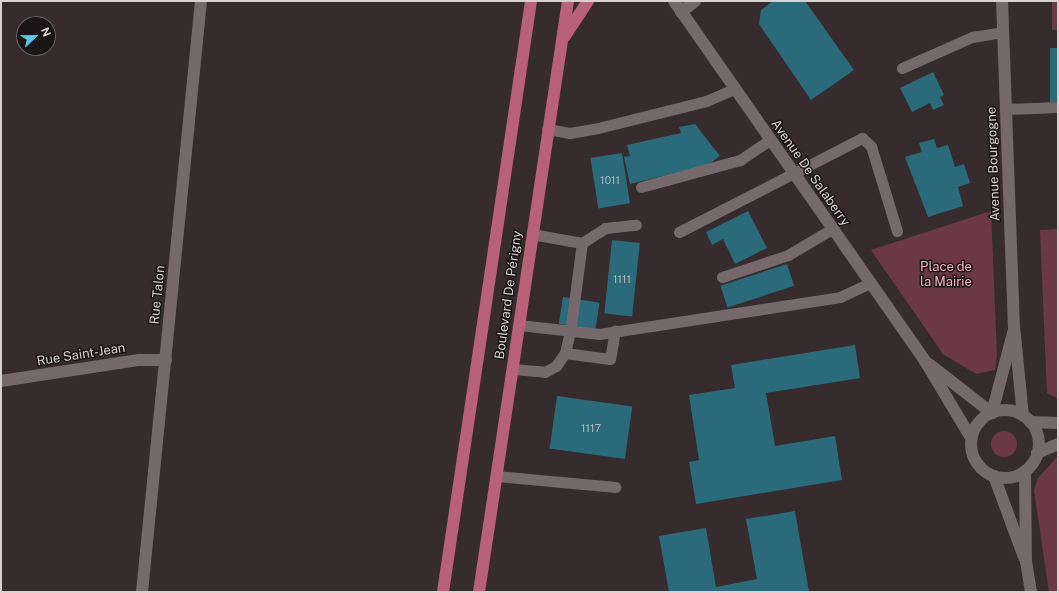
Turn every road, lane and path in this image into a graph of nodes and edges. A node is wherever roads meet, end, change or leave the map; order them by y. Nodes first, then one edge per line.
1 (201, 1) edge
2 (531, 1) edge
3 (568, 1) edge
4 (588, 1) edge
5 (674, 1) edge
6 (695, 1) edge
7 (1002, 1) edge
8 (682, 12) junction
9 (1003, 32) junction
10 (562, 40) junction
11 (902, 68) dead end
12 (734, 89) junction
13 (1058, 107) edge
14 (1006, 109) junction
15 (547, 129) junction
16 (770, 140) junction
17 (794, 174) junction
18 (641, 186) dead end
19 (636, 225) dead end
20 (832, 229) junction
21 (897, 231) dead end
22 (679, 232) dead end
23 (532, 234) junction
24 (582, 243) junction
25 (722, 277) dead end
26 (870, 283) junction
27 (519, 325) junction
28 (1014, 326) junction
29 (615, 330) junction
30 (570, 331) junction
31 (565, 353) junction
32 (166, 360) junction
33 (925, 361) junction
34 (513, 369) junction
35 (1, 381) edge
36 (992, 413) junction
37 (1027, 419) junction
38 (1058, 423) edge
39 (971, 438) junction
40 (1058, 444) edge
41 (1037, 453) junction
42 (1025, 471) junction
43 (497, 476) junction
44 (994, 476) junction
45 (615, 487) dead end
46 (1026, 562) junction
47 (142, 592) edge
48 (443, 592) edge
49 (479, 592) edge
50 (1030, 592) edge

1 - 32 street, Rue Talon
2 - 48 main road, Boulevard De Périgny
3 - 10 main road, Boulevard De Périgny
4 - 10 main road
5 - 8 street, Avenue De Salaberry
6 - 8 street
7 - 9 street, Avenue Bourgogne
8 - 12 street, Avenue De Salaberry
9 - 11 lane
9 - 14 street, Avenue Bourgogne
10 - 15 main road, Boulevard De Périgny
12 - 15 lane
12 - 16 street, Avenue De Salaberry
13 - 14 lane
14 - 28 street, Avenue Bourgogne
15 - 23 main road, Boulevard De Périgny
16 - 17 street, Avenue De Salaberry
16 - 18 lane
17 - 20 street, Avenue De Salaberry
17 - 21 lane
17 - 22 lane
19 - 24 lane
20 - 25 lane
20 - 26 street, Avenue De Salaberry
23 - 24 lane
23 - 27 main road, Boulevard De Périgny
24 - 30 lane
26 - 29 lane
26 - 33 street, Avenue De Salaberry
27 - 30 lane
27 - 34 main road, Boulevard De Périgny
28 - 36 street, Avenue Bourgogne
28 - 37 street, Avenue Bourgogne
29 - 30 lane
29 - 31 lane
30 - 31 lane
31 - 34 lane
32 - 35 street, Rue Saint-Jean
32 - 47 street, Rue Talon
33 - 36 street, Avenue De Salaberry
33 - 39 street, Avenue De Salaberry
34 - 43 main road, Boulevard De Périgny
36 - 37 street
36 - 39 street
37 - 38 street
37 - 41 street
39 - 44 street
40 - 41 street
41 - 42 street
42 - 44 street
42 - 46 street
43 - 45 lane
43 - 49 main road, Boulevard De Périgny
44 - 46 street
46 - 50 street

